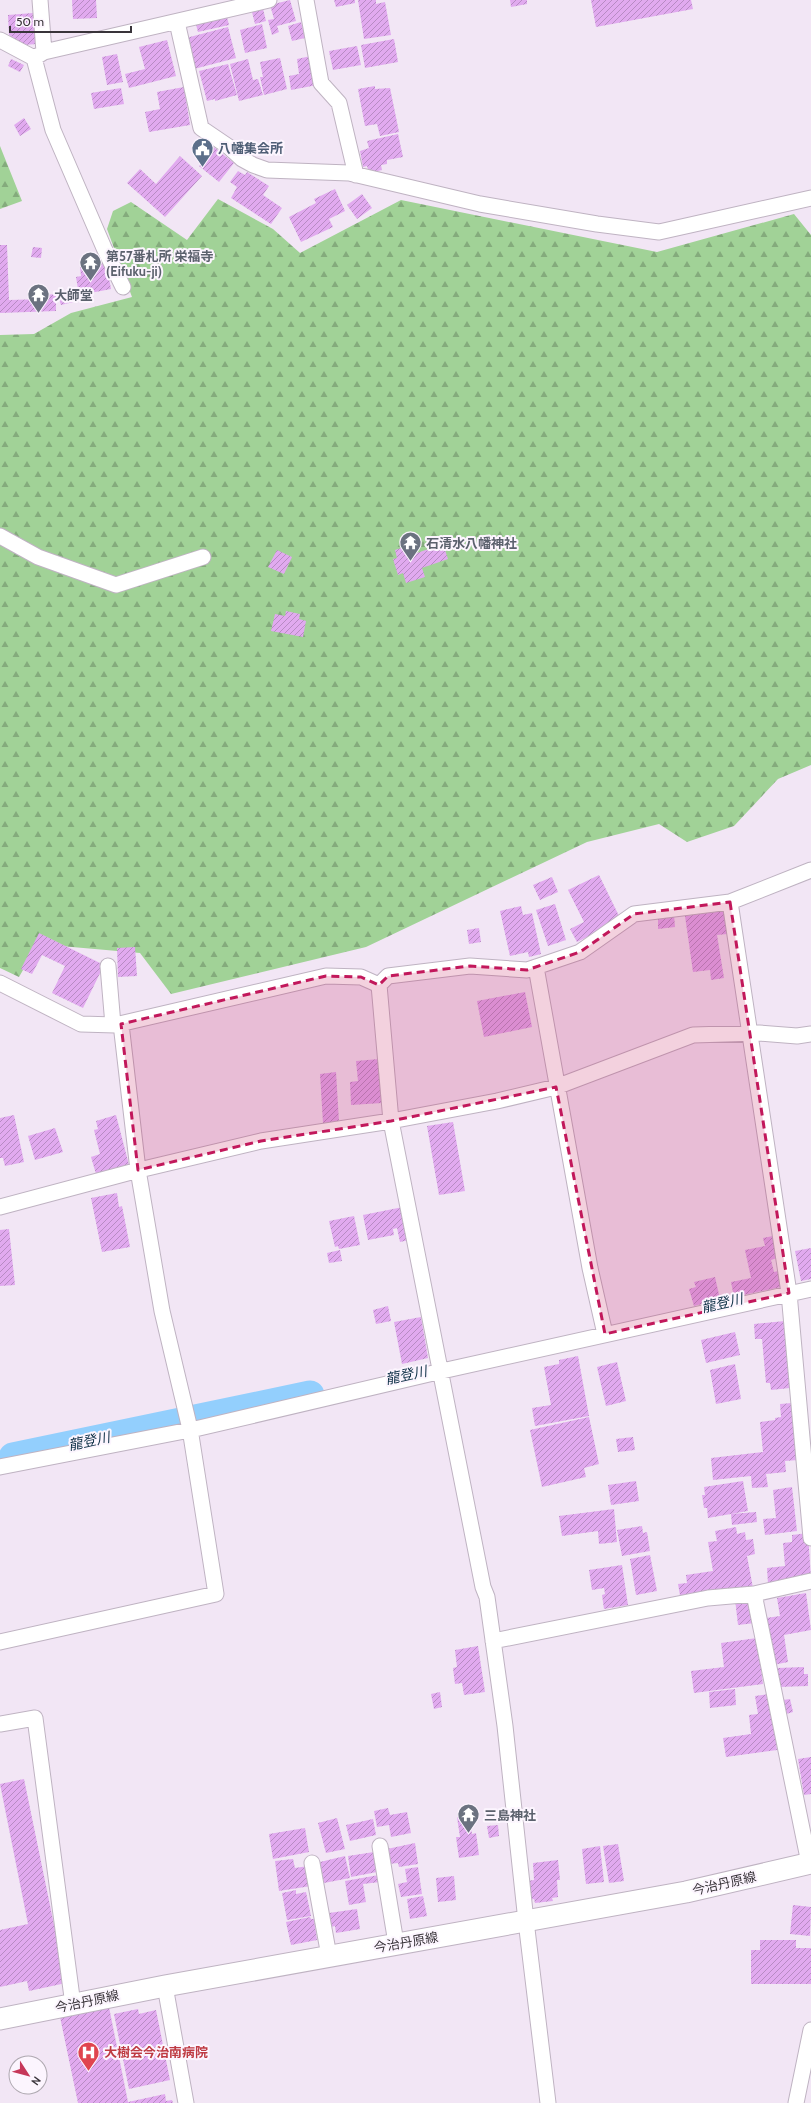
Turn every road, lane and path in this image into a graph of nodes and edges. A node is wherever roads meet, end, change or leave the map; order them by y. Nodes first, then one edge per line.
1 (40, 0) edge
2 (269, 0) edge
3 (306, 0) edge
4 (177, 22) junction
5 (0, 40) edge
6 (39, 55) junction
7 (356, 175) junction
8 (811, 198) edge
9 (123, 286) dead end
10 (0, 536) edge
11 (204, 558) dead end
12 (811, 870) edge
13 (730, 902) junction
14 (108, 966) dead end
15 (536, 967) junction
16 (0, 983) edge
17 (379, 985) junction
18 (117, 1024) junction
19 (750, 1034) junction
20 (811, 1034) edge
21 (556, 1087) junction
22 (391, 1121) junction
23 (138, 1170) junction
24 (0, 1207) edge
25 (811, 1289) edge
26 (789, 1293) junction
27 (605, 1334) junction
28 (442, 1371) junction
29 (190, 1429) junction
30 (0, 1467) edge
31 (811, 1538) edge
32 (811, 1581) edge
33 (754, 1594) junction
34 (492, 1641) junction
35 (0, 1642) edge
36 (0, 1724) edge
37 (380, 1846) dead end
38 (810, 1863) edge
39 (312, 1864) dead end
40 (526, 1921) junction
41 (396, 1943) junction
42 (329, 1956) junction
43 (165, 1986) junction
44 (72, 2005) junction
45 (0, 2019) edge
46 (811, 2030) edge
47 (186, 2103) edge
48 (548, 2103) edge
49 (796, 2103) edge

1 - 6 street
2 - 4 street
3 - 7 street
4 - 6 street
4 - 7 street
5 - 6 street
6 - 9 street
7 - 8 street
10 - 11 street
12 - 13 street
13 - 15 street
13 - 19 street
14 - 18 street
15 - 17 street
15 - 21 street
16 - 18 street
17 - 18 street
17 - 22 street
18 - 23 street
19 - 20 street
19 - 21 street
19 - 26 street
21 - 22 street
21 - 27 street
22 - 23 street
22 - 28 street
23 - 24 street
23 - 29 street
25 - 26 street
26 - 27 street
26 - 31 street
27 - 28 street
28 - 29 street
28 - 34 street
29 - 30 street
29 - 35 street
32 - 33 street
33 - 34 street
33 - 38 street
34 - 40 street
36 - 44 street
37 - 41 street
38 - 40 main road, 今治丹原線
39 - 42 street
40 - 41 main road, 今治丹原線
40 - 48 street
41 - 42 main road, 今治丹原線
42 - 43 main road, 今治丹原線
43 - 44 main road, 今治丹原線
43 - 47 street
44 - 45 main road, 今治丹原線
46 - 49 street

